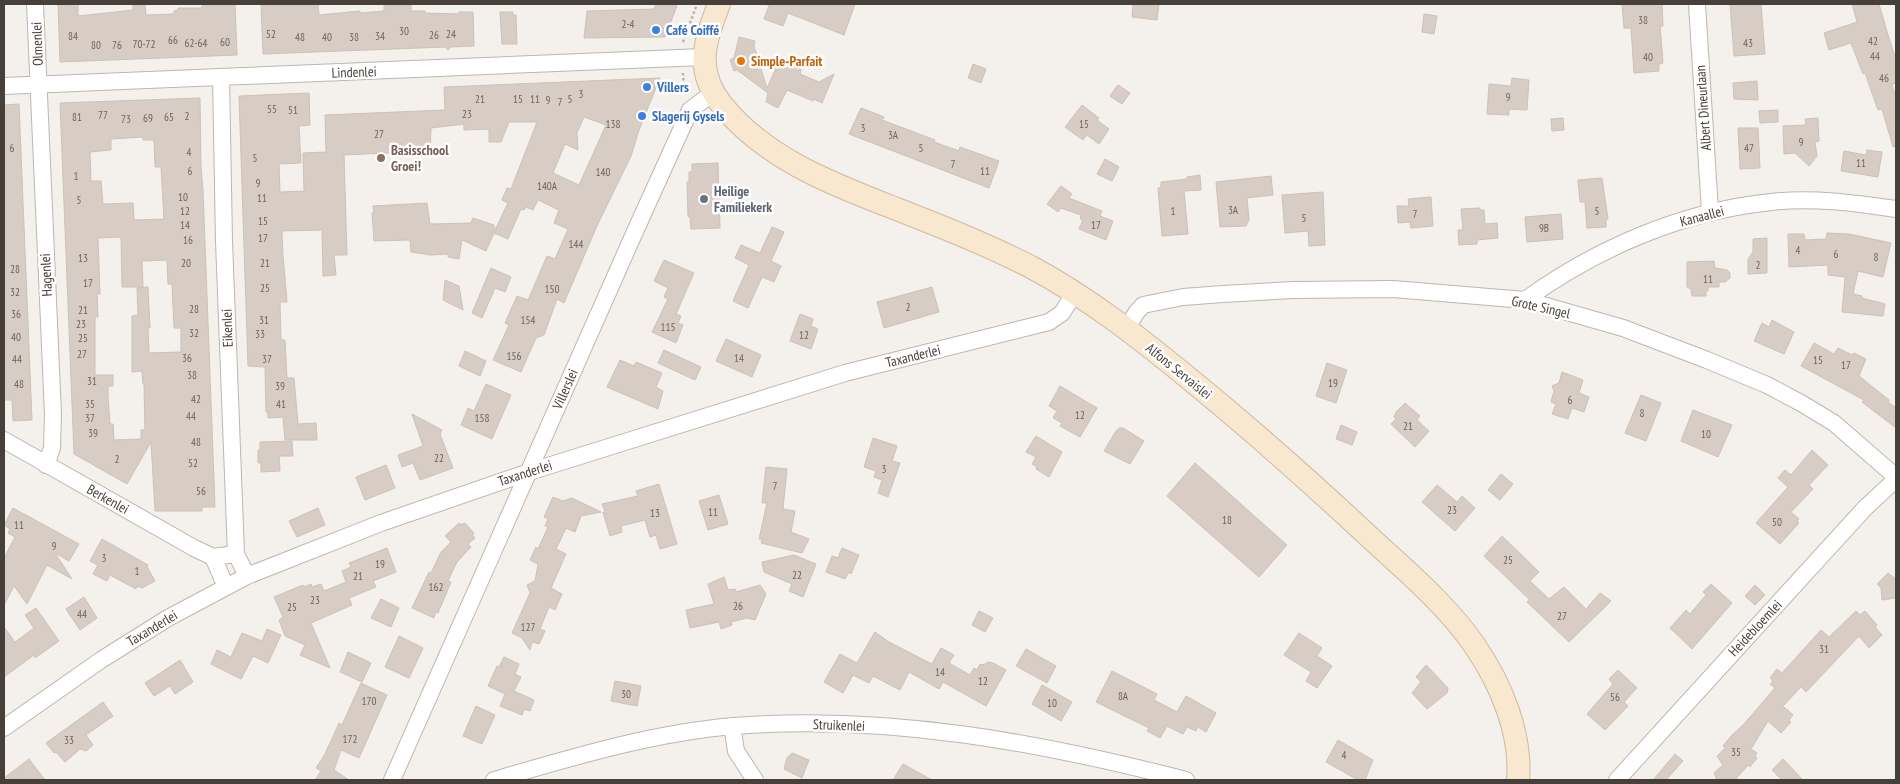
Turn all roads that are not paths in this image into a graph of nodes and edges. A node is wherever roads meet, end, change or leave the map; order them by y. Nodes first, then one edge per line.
1 (35, 4) edge
2 (720, 4) edge
3 (1697, 4) edge
4 (703, 57) junction
5 (221, 77) junction
6 (38, 84) junction
7 (4, 86) edge
8 (713, 93) junction
9 (1896, 209) edge
10 (1710, 212) junction
11 (1074, 294) junction
12 (1525, 300) junction
13 (1127, 328) junction
14 (4, 440) edge
15 (46, 464) junction
16 (529, 472) junction
17 (1896, 478) edge
18 (236, 554) junction
19 (213, 557) junction
20 (247, 576) junction
21 (226, 588) junction
22 (732, 726) junction
23 (4, 728) edge
24 (392, 780) edge
25 (494, 780) edge
26 (755, 780) edge
27 (1186, 780) edge
28 (1518, 780) edge
29 (1617, 780) edge

1 - 6 street, Olmenlei
2 - 4 street
3 - 10 street, Albert Dineurlaan
4 - 5 street, Lindenlei
4 - 8 street
5 - 6 street, Lindenlei
5 - 18 street, Eikenlei
6 - 7 street, Lindenlei
6 - 15 street, Hagenlei
8 - 11 street, Alfons Servaislei
8 - 16 street, Villerslei
9 - 10 street, Kanaallei
10 - 12 street, Kanaallei
11 - 13 street, Alfons Servaislei
11 - 16 street, Taxanderlei
12 - 13 street, Grote Singel
12 - 17 street, Grote Singel
13 - 28 street, Alfons Servaislei
14 - 15 street, Berkenlei
15 - 19 street, Berkenlei
16 - 20 street, Taxanderlei
16 - 24 street, Villerslei
17 - 29 street, Heidebloemlei
18 - 19 street
18 - 20 street, Eikenlei
19 - 21 street
20 - 21 street, Taxanderlei
21 - 23 street, Taxanderlei
22 - 25 street, Struikenlei
22 - 26 street
22 - 27 street, Struikenlei

